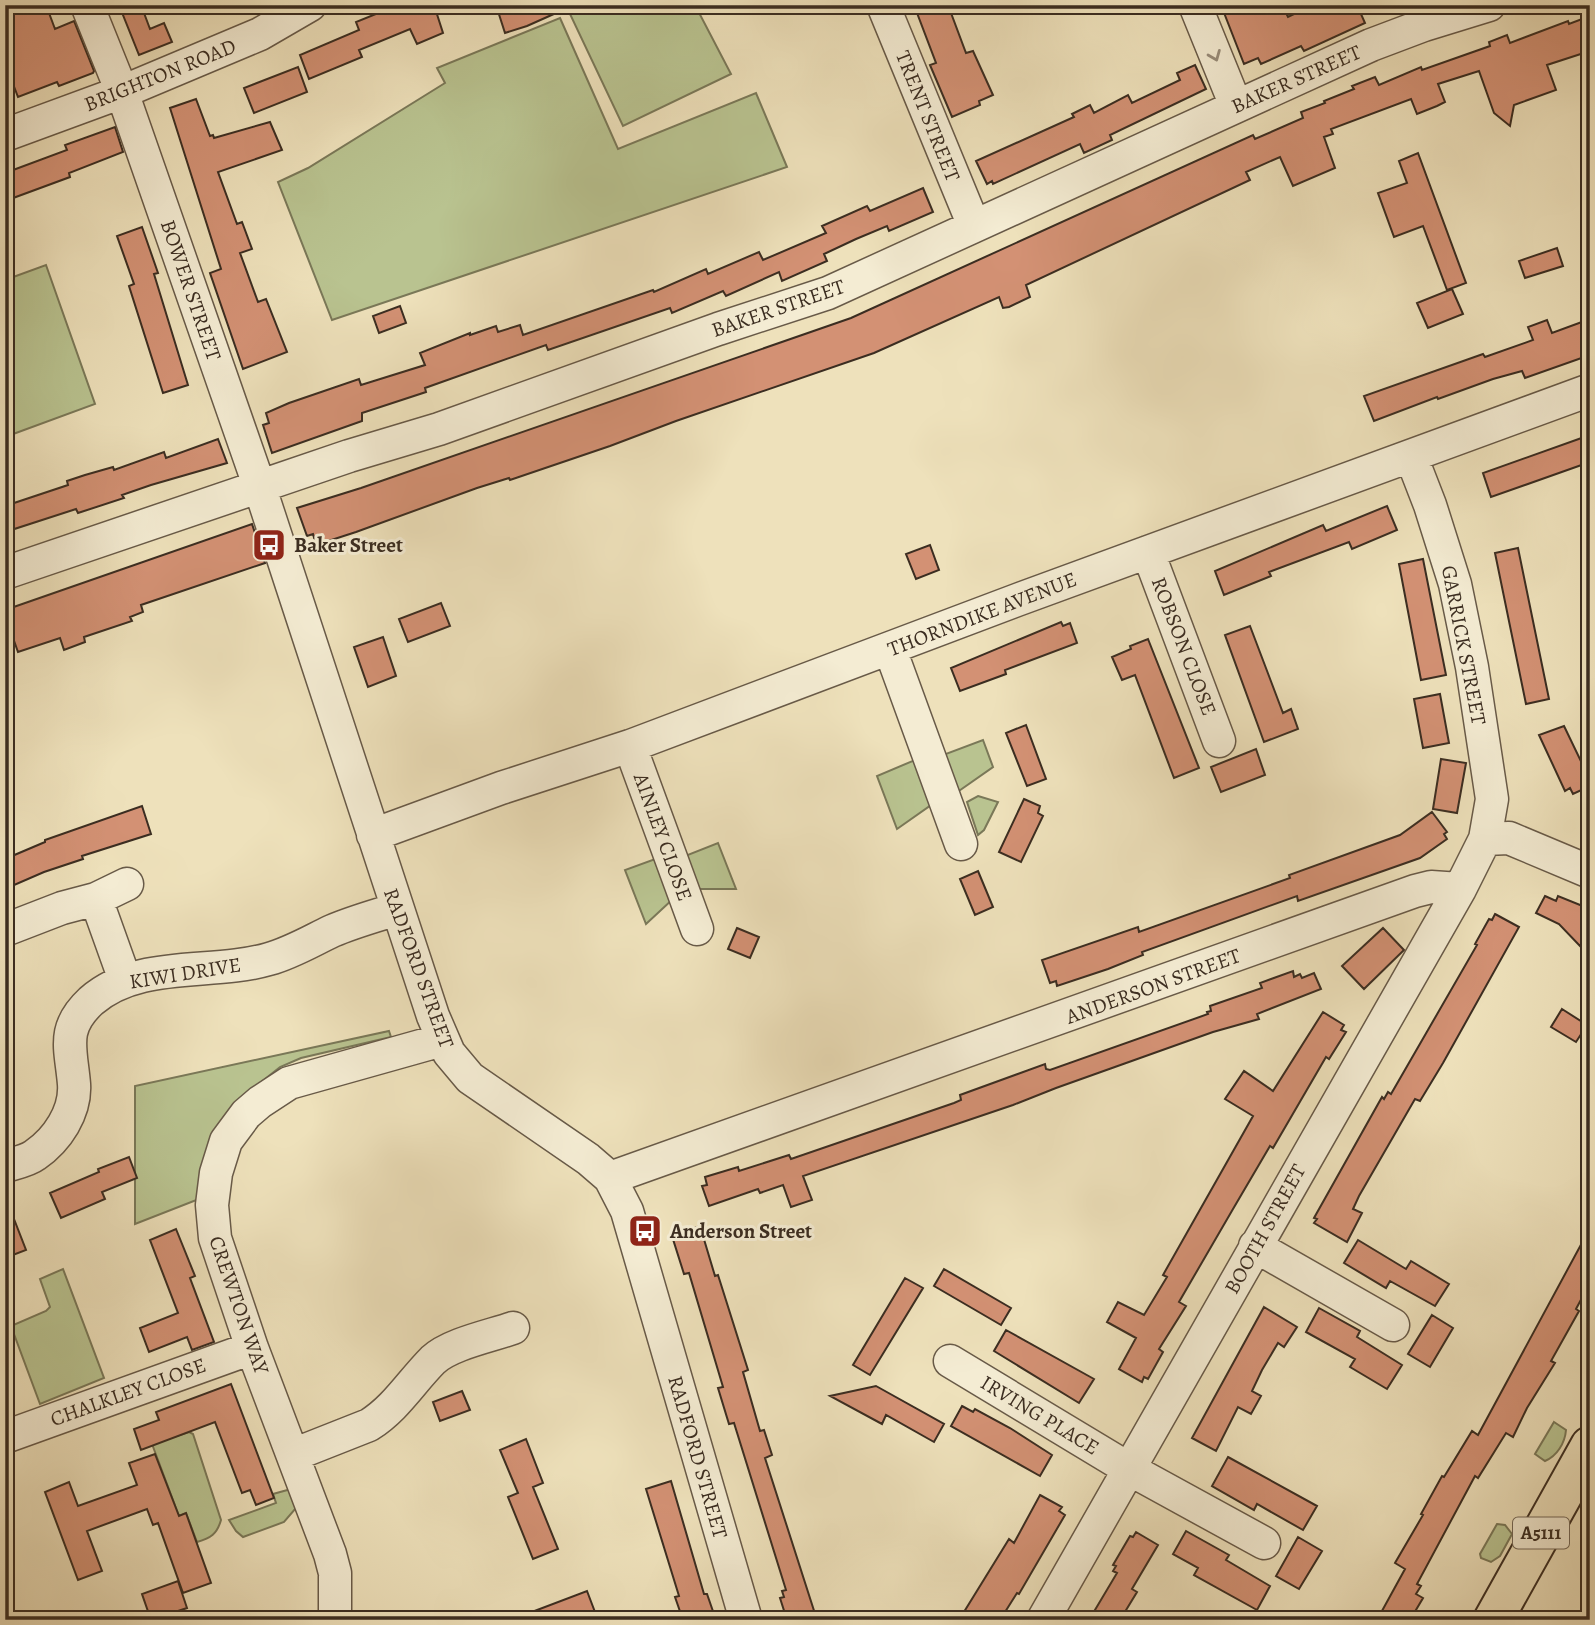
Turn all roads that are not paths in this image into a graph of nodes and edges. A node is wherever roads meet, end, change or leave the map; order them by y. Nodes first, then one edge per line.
1 (87, 5) edge
2 (310, 5) edge
3 (883, 5) edge
4 (1195, 5) edge
5 (1489, 5) edge
6 (122, 92) junction
7 (1236, 106) junction
8 (5, 135) edge
9 (974, 226) junction
10 (1590, 390) edge
11 (1411, 456) junction
12 (260, 488) junction
13 (1148, 552) junction
14 (5, 573) edge
15 (890, 649) junction
16 (1219, 741) dead end
17 (630, 746) junction
18 (373, 835) junction
19 (1486, 839) junction
20 (961, 844) dead end
21 (1590, 872) edge
22 (127, 884) dead end
23 (1460, 888) junction
24 (96, 899) junction
25 (397, 909) junction
26 (696, 929) dead end
27 (5, 930) edge
28 (124, 980) junction
29 (442, 1040) junction
30 (5, 1167) edge
31 (610, 1178) junction
32 (1255, 1247) junction
33 (1393, 1325) dead end
34 (513, 1328) dead end
35 (252, 1348) junction
36 (950, 1361) dead end
37 (5, 1437) edge
38 (1590, 1447) edge
39 (293, 1455) junction
40 (1129, 1469) junction
41 (1264, 1543) dead end
42 (335, 1620) edge
43 (746, 1620) edge
44 (1044, 1620) edge
45 (1493, 1620) edge

1 - 6 street, BOWER STREET
2 - 6 street, BRIGHTON ROAD
3 - 9 street, TRENT STREET
4 -> 7 street
5 - 7 street, BAKER STREET
6 - 8 street, BRIGHTON ROAD
6 - 12 street, BOWER STREET
7 - 9 street, BAKER STREET
9 - 12 street, BAKER STREET
10 - 11 street, THORNDIKE AVENUE
11 - 13 street, THORNDIKE AVENUE
11 - 19 street, GARRICK STREET
12 - 14 street, BAKER STREET
12 - 18 street, RADFORD STREET
13 - 15 street, THORNDIKE AVENUE
13 - 16 street, ROBSON CLOSE
15 - 17 street, THORNDIKE AVENUE
15 - 20 street
17 - 18 street, THORNDIKE AVENUE
17 - 26 street, AINLEY CLOSE
18 - 25 street, RADFORD STREET
19 - 21 street
19 - 23 street, BOOTH STREET
22 - 24 street
23 - 31 street, ANDERSON STREET
23 - 32 street, BOOTH STREET
24 - 27 street
24 - 28 street
25 - 28 street, KIWI DRIVE
25 - 29 street, RADFORD STREET
28 - 30 street, KIWI DRIVE
29 - 31 street, RADFORD STREET
29 - 35 street, CREWTON WAY
31 - 43 street, RADFORD STREET
32 - 33 street
32 - 40 street, BOOTH STREET
34 - 39 street
35 - 37 street, CHALKLEY CLOSE
35 - 39 street, CREWTON WAY
36 - 40 street, IRVING PLACE
38 - 45 highway, A5111
39 - 42 street, CREWTON WAY
40 - 41 street, IRVING PLACE
40 - 44 street, BOOTH STREET

